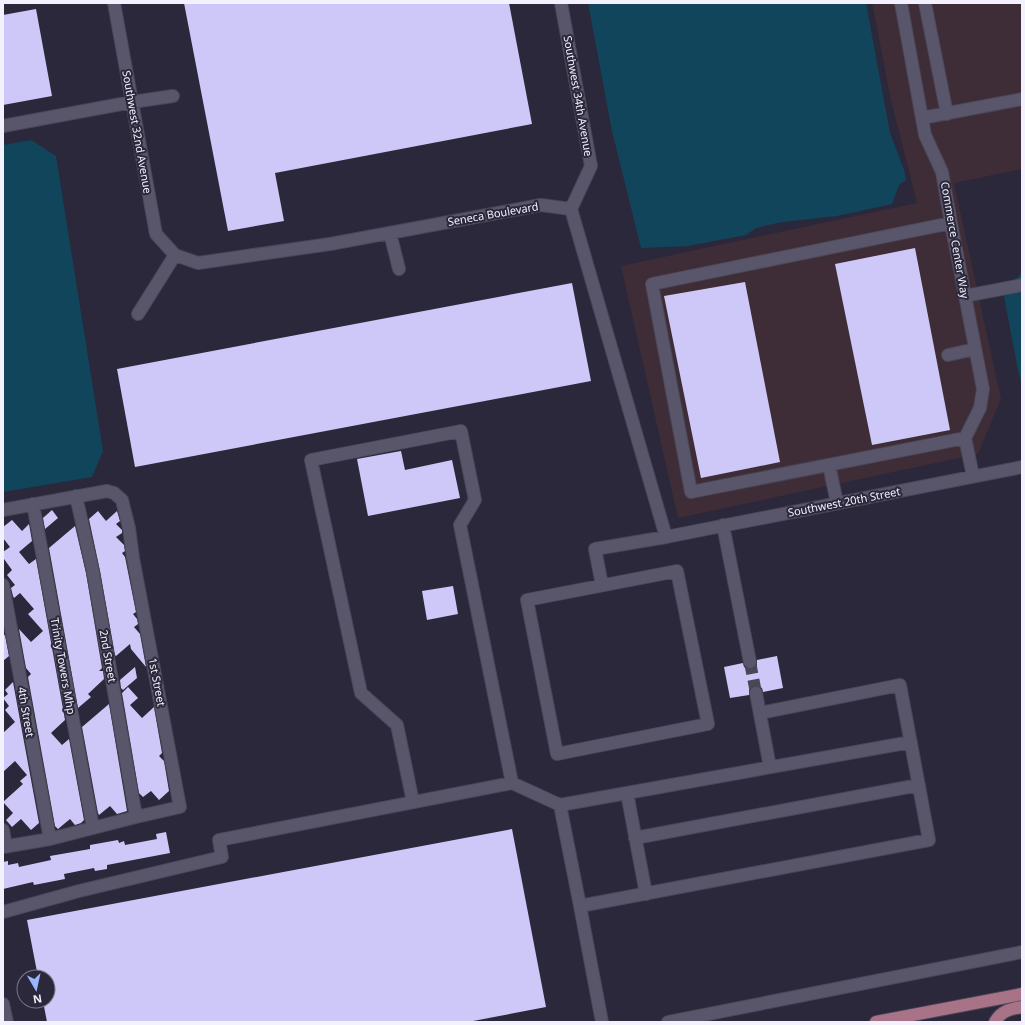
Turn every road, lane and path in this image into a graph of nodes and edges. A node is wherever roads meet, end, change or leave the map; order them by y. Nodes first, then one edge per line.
1 (114, 3) edge
2 (561, 3) edge
3 (901, 3) edge
4 (925, 3) edge
5 (173, 96) dead end
6 (1022, 99) edge
7 (132, 102) junction
8 (947, 114) junction
9 (922, 118) junction
10 (3, 126) edge
11 (571, 209) junction
12 (951, 223) junction
13 (390, 233) junction
14 (175, 255) junction
15 (399, 269) dead end
16 (1022, 285) edge
17 (965, 296) junction
18 (138, 314) dead end
19 (975, 349) junction
20 (948, 355) dead end
21 (964, 438) junction
22 (829, 465) junction
23 (1022, 467) edge
24 (973, 476) junction
25 (76, 496) junction
26 (837, 503) junction
27 (33, 504) junction
28 (3, 510) edge
29 (723, 525) junction
30 (666, 537) junction
31 (3, 585) edge
32 (602, 585) junction
33 (750, 662) tunnel mouth
34 (756, 693) tunnel mouth
35 (760, 713) junction
36 (911, 742) junction
37 (770, 767) junction
38 (512, 783) junction
39 (919, 785) junction
40 (626, 793) junction
41 (413, 802) junction
42 (560, 805) junction
43 (136, 816) junction
44 (93, 828) junction
45 (3, 830) edge
46 (635, 838) junction
47 (50, 839) junction
48 (4, 846) edge
49 (646, 894) junction
50 (580, 906) junction
51 (3, 912) edge
52 (1022, 952) edge
53 (1022, 994) edge
54 (3, 1004) edge
55 (1022, 1007) edge
56 (6, 1022) edge
57 (602, 1022) edge
58 (668, 1022) edge
59 (876, 1022) edge
60 (995, 1022) edge

1 - 7 street, Southwest 32nd Avenue
2 - 11 street, Southwest 34th Avenue
3 - 9 street, Commerce Center Way
4 - 8 street
5 - 7 street
6 - 8 street
7 - 10 street
7 - 14 street, Southwest 32nd Avenue
8 - 9 street
9 - 12 street, Commerce Center Way
11 - 13 street, Seneca Boulevard
11 - 30 street
12 - 17 street, Commerce Center Way
12 - 22 street
13 - 14 street, Seneca Boulevard
13 - 15 street
14 - 18 street
16 - 17 street
17 - 19 street, Commerce Center Way
19 - 20 street
19 - 21 street, Commerce Center Way
21 - 22 street
21 - 24 street
22 - 26 street
23 - 24 street, Southwest 20th Street
24 - 26 street, Southwest 20th Street
25 - 27 street, 1st Street
25 - 43 street, 2nd Street
25 - 43 street, 1st Street
26 - 29 street, Southwest 20th Street
27 - 28 street, 1st Street
27 - 44 street, Trinity Towers Mhp
29 - 30 street, Southwest 20th Street
29 - 33 street
30 - 32 street, Southwest 20th Street
31 - 47 street, 4th Street
32 - 32 street
34 - 35 street
35 - 36 street
35 - 37 street
36 - 37 street
36 - 39 street
37 - 40 street
38 - 41 street
38 - 41 street
38 - 42 street
39 - 46 street
39 - 49 street
40 - 42 street
40 - 46 street
41 - 51 street
42 - 50 street
43 - 44 street, 1st Street
44 - 47 street, 1st Street
45 - 48 street
46 - 49 street
47 - 48 street, 1st Street
49 - 50 street
50 - 57 street
52 - 58 street
53 - 59 main road
54 - 56 street
55 - 60 main road

